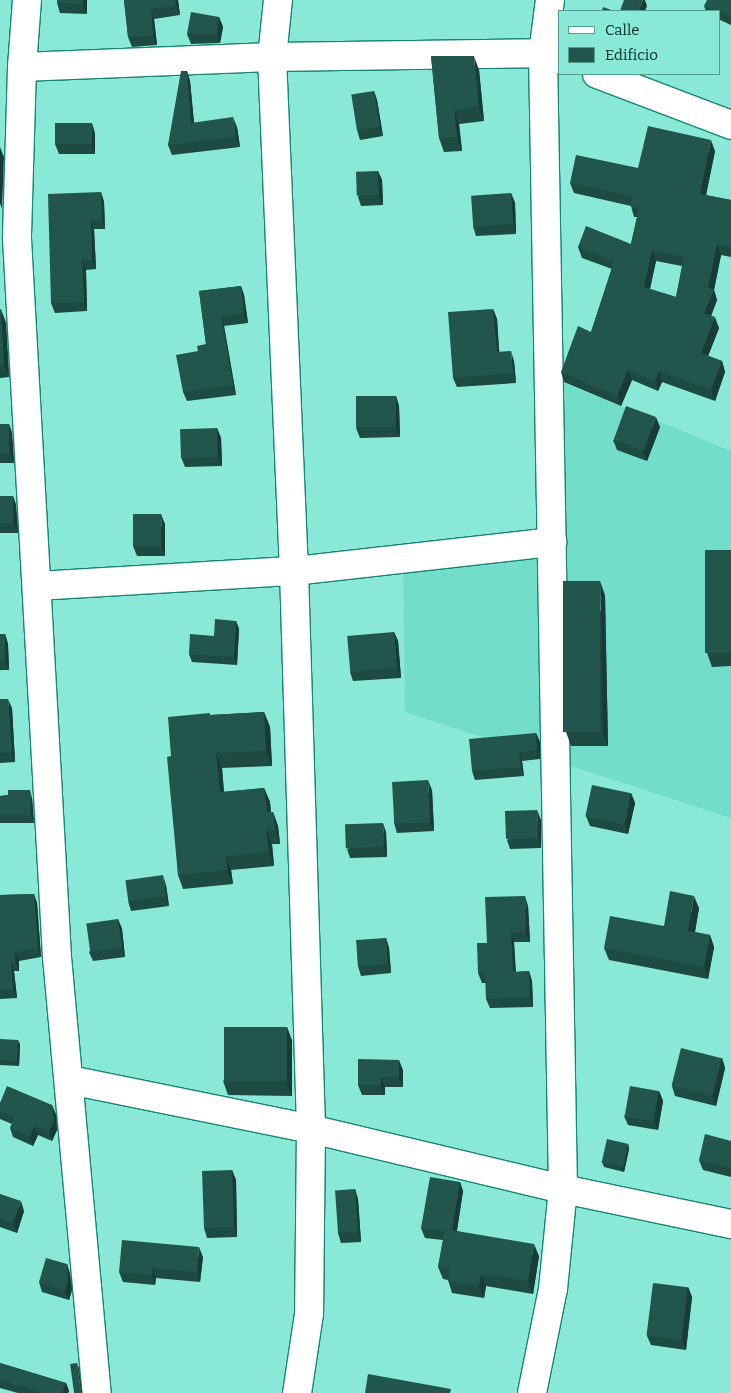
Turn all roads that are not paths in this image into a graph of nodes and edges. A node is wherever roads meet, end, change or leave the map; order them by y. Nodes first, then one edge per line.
1 (27, 0) edge
2 (278, 0) edge
3 (550, 0) edge
4 (551, 56) edge
5 (272, 57) junction
6 (22, 67) junction
7 (601, 75) edge
8 (731, 125) edge
9 (9, 239) edge
10 (552, 542) junction
11 (294, 571) junction
12 (38, 586) junction
13 (70, 1080) junction
14 (312, 1129) junction
15 (563, 1189) junction
16 (731, 1224) edge
17 (97, 1393) edge
18 (297, 1393) edge
19 (532, 1393) edge

1 - 6 street
2 - 5 street
3 - 4 street
4 - 5 street
4 - 10 street
5 - 6 street
5 - 11 street
6 - 9 street
7 - 8 street
9 - 12 street
10 - 11 street
10 - 15 street
11 - 12 street
11 - 14 street
12 - 13 street
13 - 14 street
13 - 17 street
14 - 15 street
14 - 18 street
15 - 16 street
15 - 19 street

